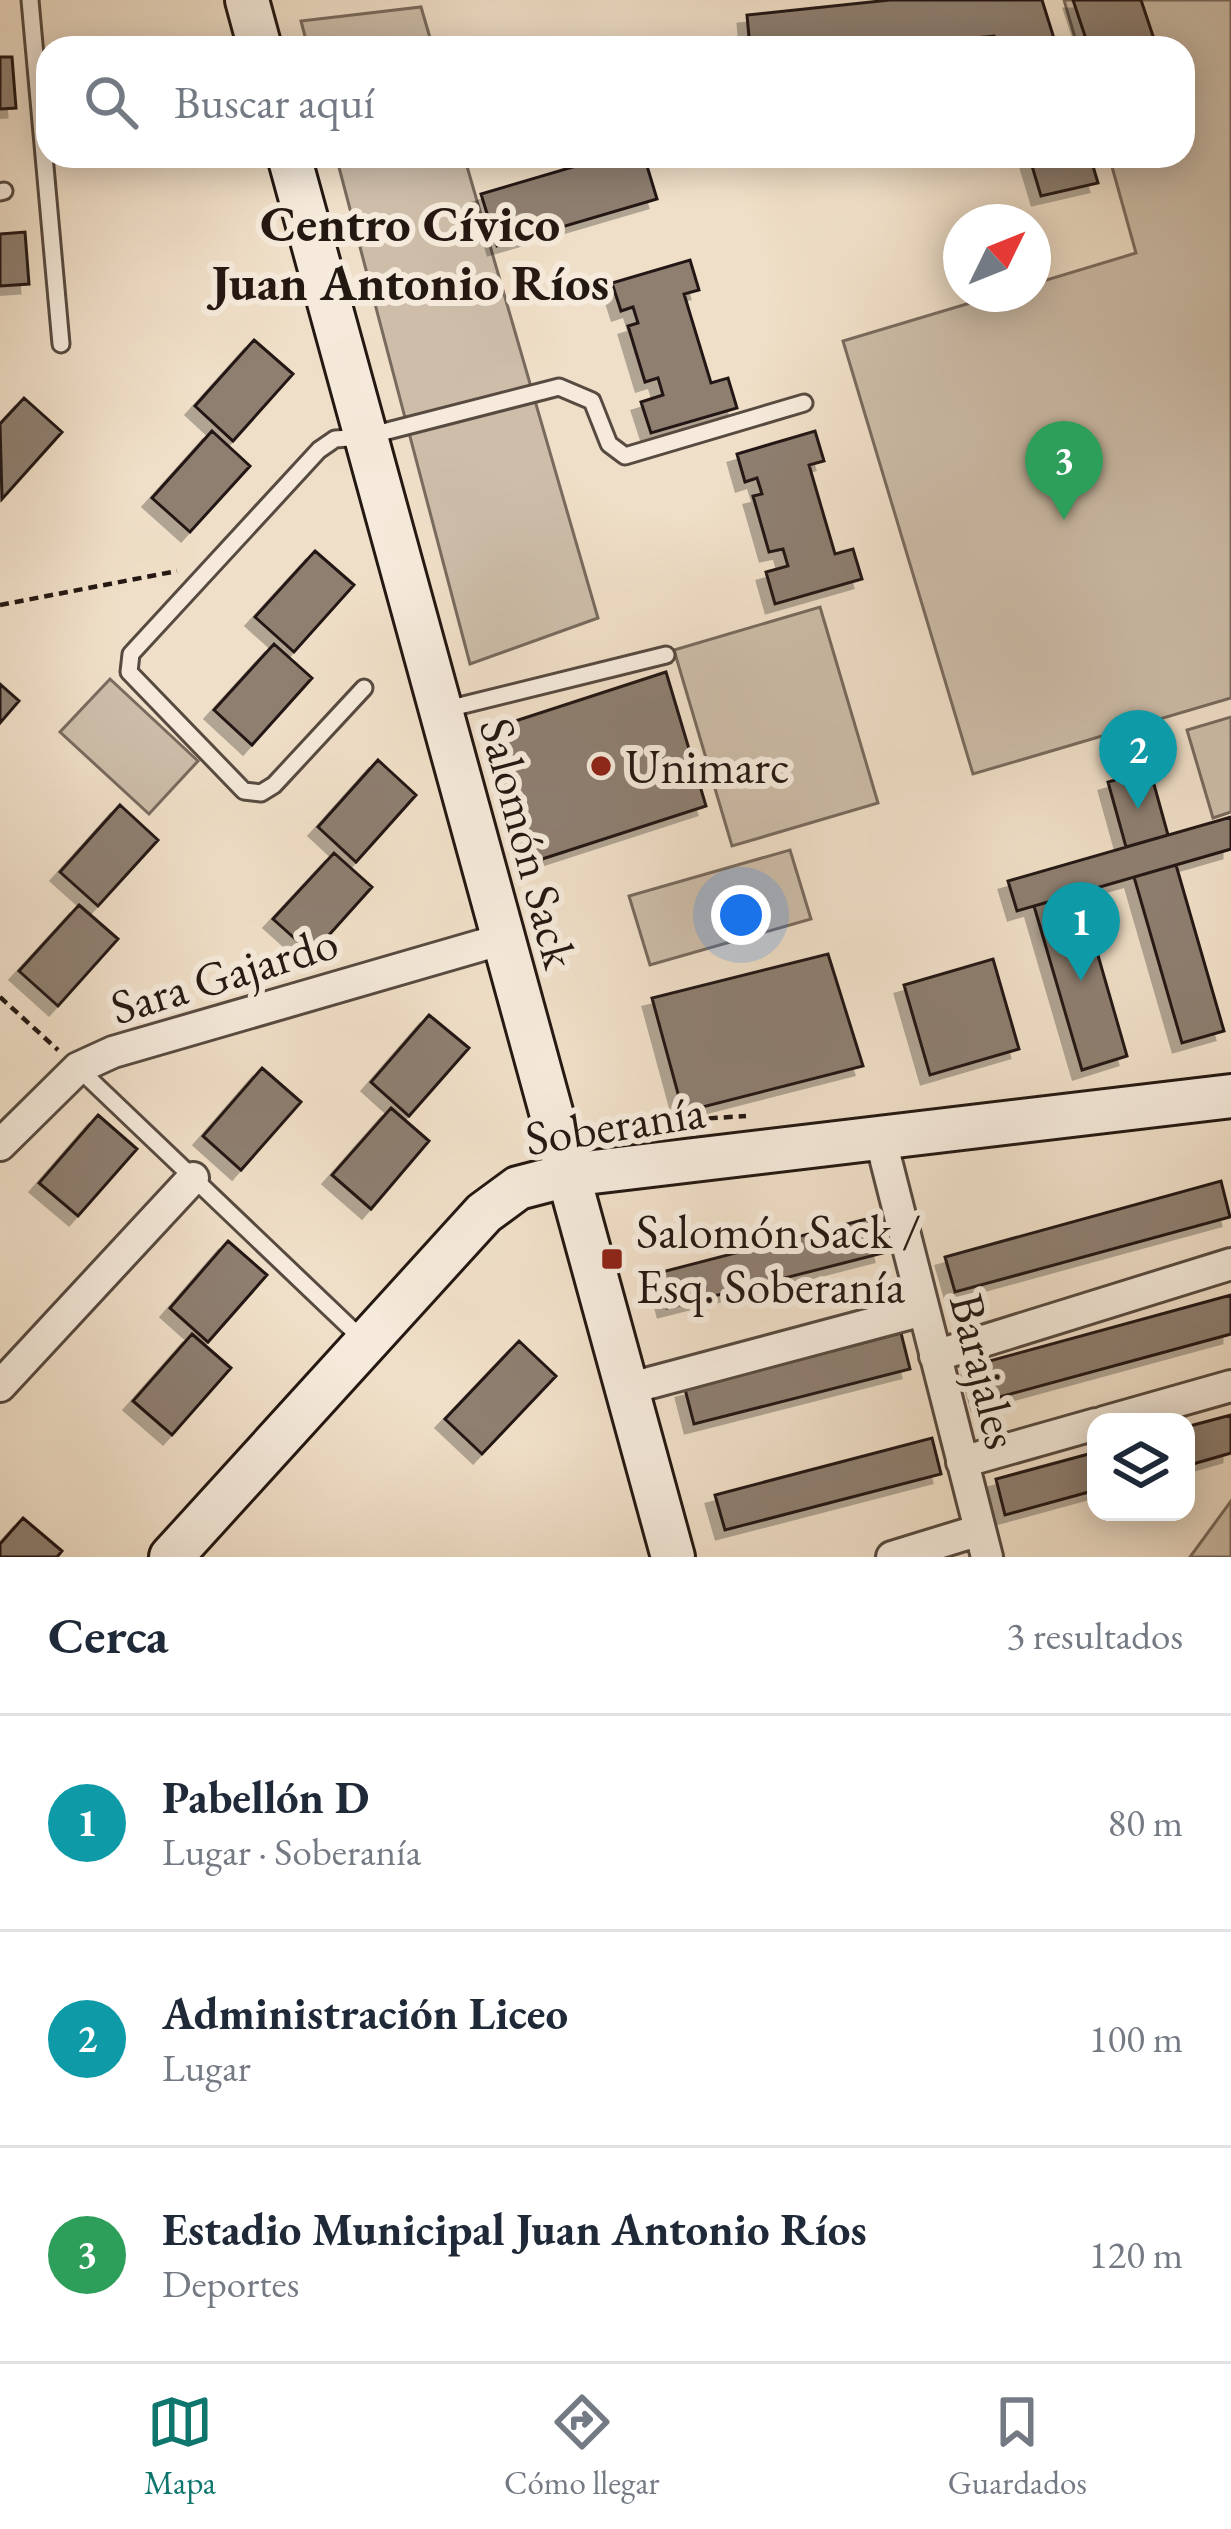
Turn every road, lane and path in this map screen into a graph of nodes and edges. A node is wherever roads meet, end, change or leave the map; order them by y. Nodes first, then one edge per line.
1 (30, 0) edge
2 (247, 0) edge
3 (257, 36) edge
4 (36, 67) edge
5 (45, 168) edge
6 (292, 168) edge
7 (61, 344) dead end
8 (804, 403) dead end
9 (364, 437) junction
10 (215, 563) junction
11 (0, 605) edge
12 (666, 655) dead end
13 (364, 688) dead end
14 (440, 710) junction
15 (503, 939) junction
16 (0, 997) edge
17 (77, 1068) junction
18 (1231, 1096) edge
19 (752, 1115) dead end
20 (880, 1137) junction
21 (0, 1145) edge
22 (563, 1155) junction
23 (193, 1178) junction
24 (1231, 1264) edge
25 (923, 1310) junction
26 (367, 1344) junction
27 (935, 1356) junction
28 (0, 1386) edge
29 (1231, 1386) edge
30 (627, 1389) junction
31 (1135, 1413) edge
32 (1087, 1427) edge
33 (962, 1462) junction
34 (983, 1544) edge
35 (171, 1557) edge
36 (674, 1557) edge
37 (892, 1557) edge

1 - 4 lane
2 - 3 main road
5 - 7 lane
6 - 9 main road, Salomón Sack
8 - 9 lane
9 - 10 lane
9 - 14 main road, Salomón Sack
10 - 11 path
10 - 13 lane
12 - 14 lane
14 - 15 main road, Salomón Sack
15 - 17 street, Sara Gajardo
15 - 22 main road, Salomón Sack
16 - 17 path
17 - 21 street, Sara Gajardo
17 - 23 lane
18 - 20 main road, Soberanía
19 - 22 path
20 - 22 main road, Soberanía
20 - 25 street, Barajales
22 - 26 main road, Soberanía
22 - 30 main road, Salomón Sack
23 - 26 lane
23 - 28 street
24 - 27 street
25 - 27 street, Barajales
25 - 30 street
26 - 35 main road, Soberanía
27 - 33 street, Barajales
29 - 31 street
30 - 36 main road, Salomón Sack
32 - 33 street
33 - 34 street, Barajales
34 - 37 street

